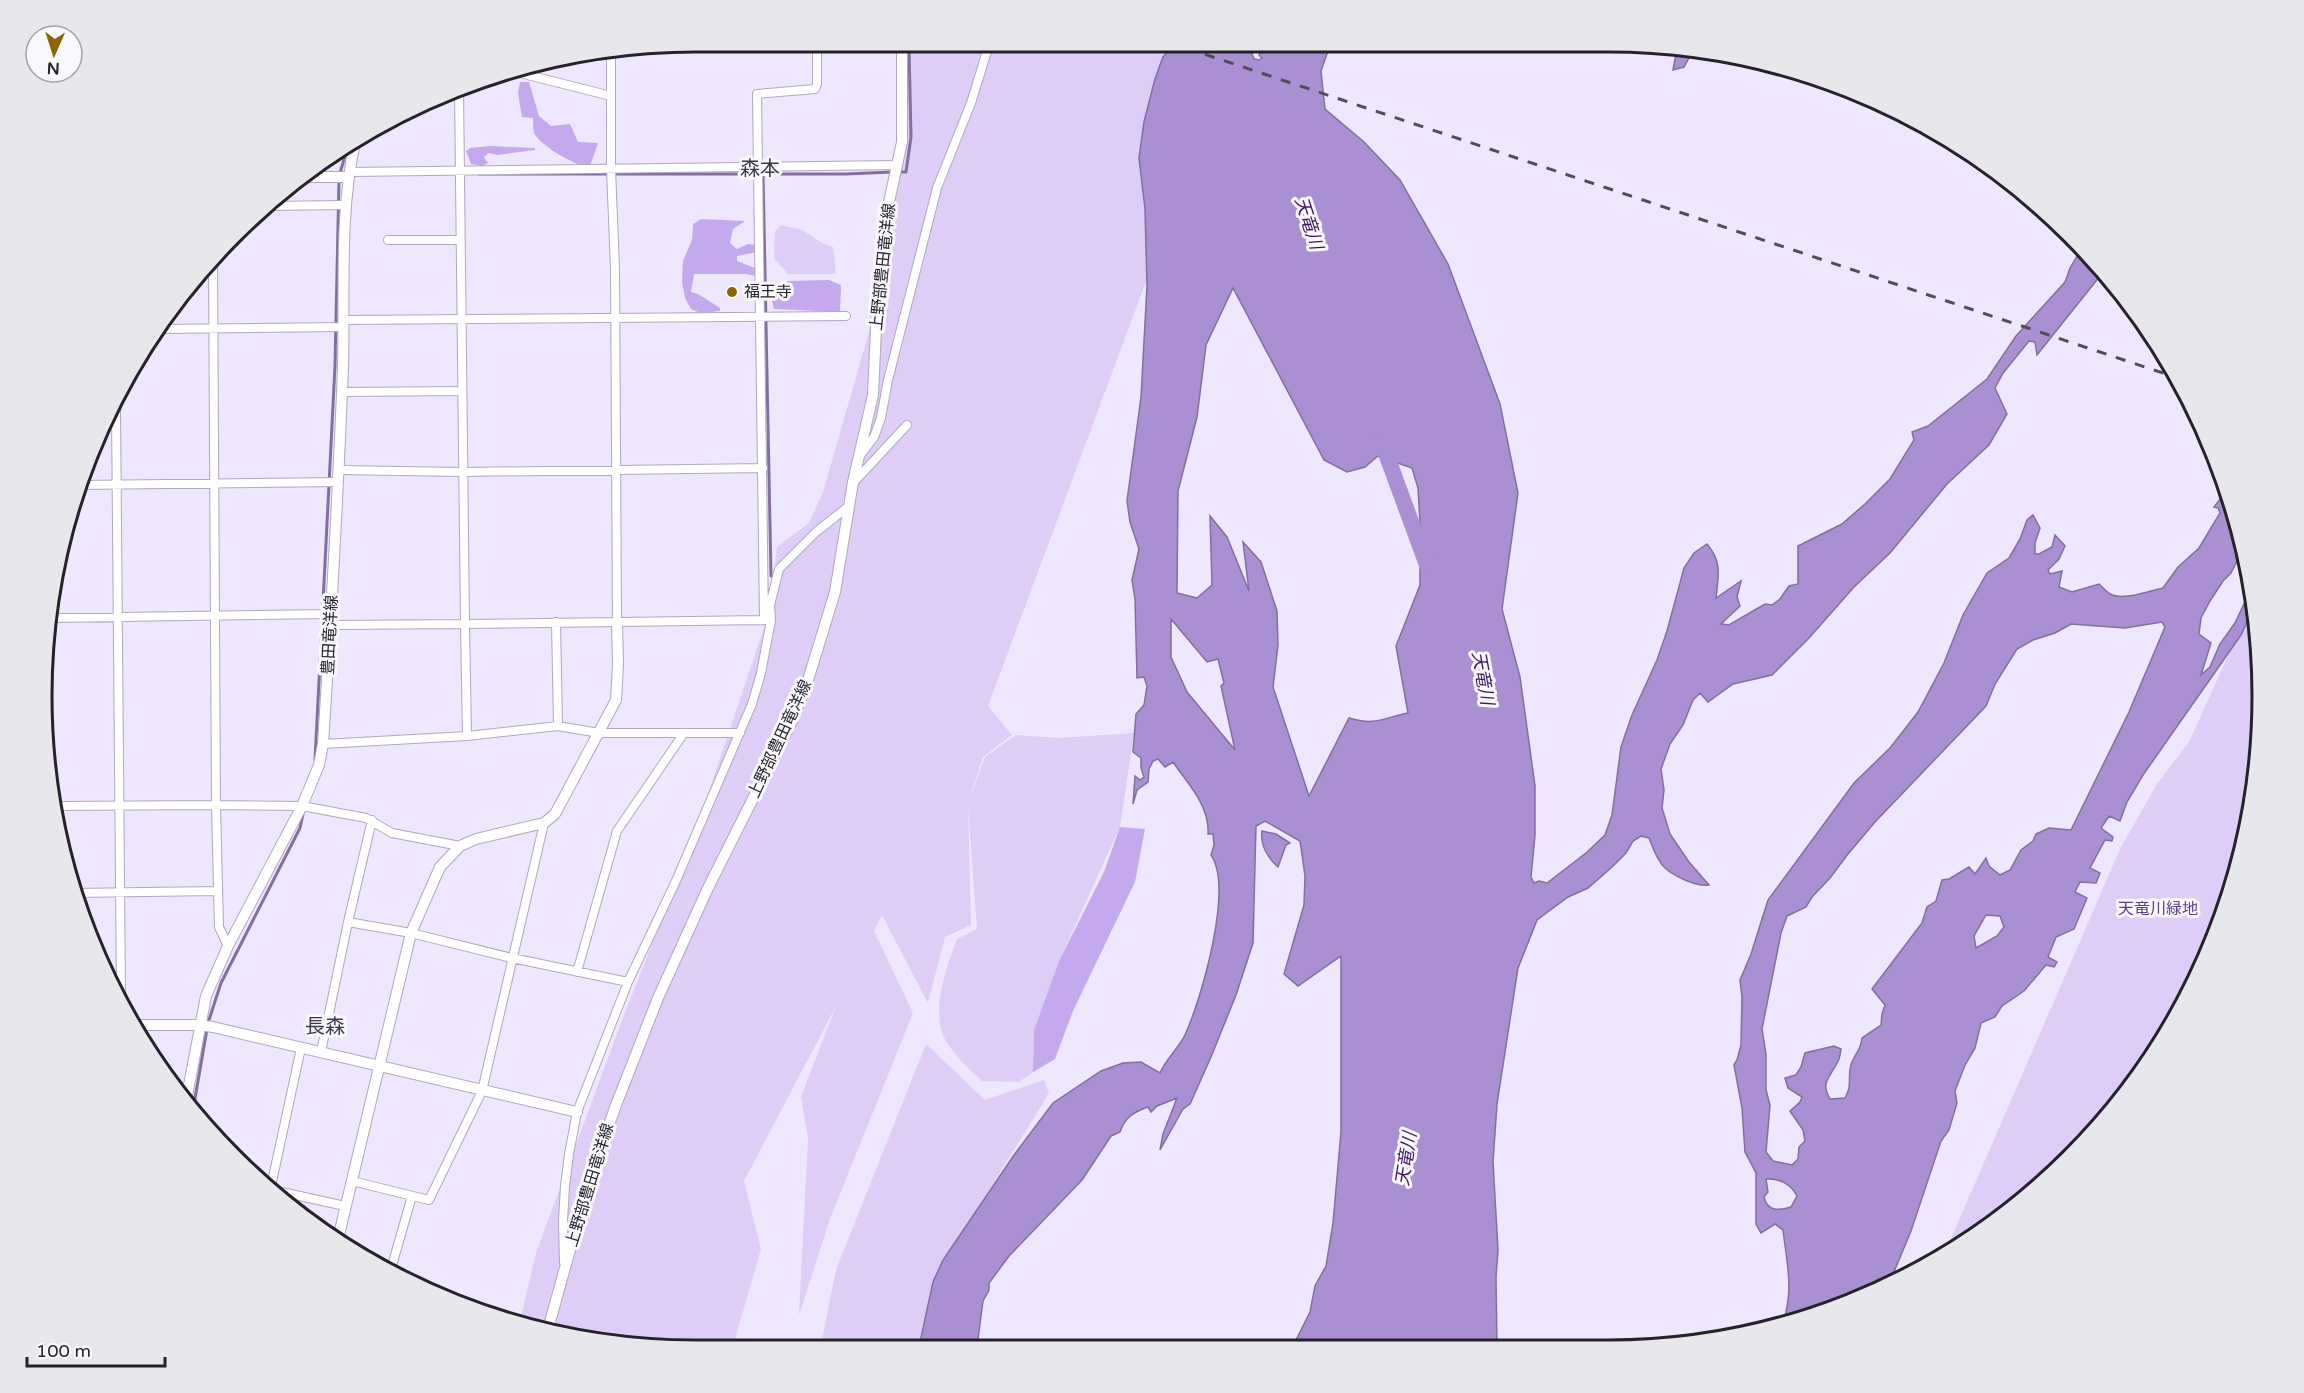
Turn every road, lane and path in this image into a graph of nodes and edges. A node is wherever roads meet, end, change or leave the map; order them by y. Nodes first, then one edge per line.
1 (817, 52) edge
2 (902, 52) edge
3 (987, 52) edge
4 (611, 58) edge
5 (529, 74) edge
6 (611, 96) junction
7 (459, 98) edge
8 (353, 152) edge
9 (897, 165) junction
10 (759, 167) junction
11 (611, 169) junction
12 (460, 171) junction
13 (348, 175) junction
14 (318, 176) edge
15 (346, 205) junction
16 (280, 206) edge
17 (388, 240) dead end
18 (460, 240) junction
19 (213, 271) edge
20 (761, 316) junction
21 (846, 316) dead end
22 (461, 318) junction
23 (614, 318) junction
24 (344, 323) junction
25 (214, 328) junction
26 (168, 329) edge
27 (462, 391) junction
28 (342, 392) junction
29 (116, 418) edge
30 (907, 424) dead end
31 (861, 455) junction
32 (763, 468) junction
33 (339, 470) junction
34 (615, 470) junction
35 (462, 472) junction
36 (853, 482) junction
37 (215, 483) junction
38 (338, 483) junction
39 (89, 484) edge
40 (117, 484) junction
41 (849, 506) junction
42 (215, 616) junction
43 (57, 618) edge
44 (119, 618) junction
45 (331, 620) junction
46 (767, 620) junction
47 (617, 621) junction
48 (556, 622) junction
49 (465, 624) junction
50 (558, 726) junction
51 (599, 733) junction
52 (684, 733) junction
53 (740, 733) junction
54 (467, 736) junction
55 (323, 744) junction
56 (119, 805) junction
57 (216, 805) junction
58 (62, 806) edge
59 (302, 806) junction
60 (372, 820) junction
61 (544, 824) junction
62 (460, 846) junction
63 (218, 891) junction
64 (120, 892) junction
65 (83, 893) edge
66 (348, 922) junction
67 (411, 933) junction
68 (228, 946) junction
69 (512, 958) junction
70 (577, 972) junction
71 (628, 982) junction
72 (121, 984) edge
73 (199, 1024) junction
74 (143, 1025) edge
75 (301, 1048) junction
76 (321, 1052) junction
77 (380, 1066) junction
78 (185, 1088) edge
79 (188, 1088) joint
80 (482, 1091) junction
81 (577, 1112) junction
82 (271, 1180) edge
83 (352, 1180) junction
84 (288, 1194) edge
85 (412, 1196) junction
86 (345, 1206) junction
87 (339, 1232) edge
88 (393, 1264) edge
89 (564, 1269) junction
90 (550, 1323) edge

1 - 10 street
2 - 9 main road, 上野部豊田竜洋線
3 - 31 street
4 - 6 street
5 - 6 street
6 - 11 street
7 - 12 street
8 - 13 main road, 豊田竜洋線
9 - 10 street
9 - 31 main road, 上野部豊田竜洋線
10 - 11 street
10 - 20 street
11 - 12 street
11 - 23 street
12 - 13 street
12 - 18 street
13 - 14 main road
13 - 15 main road, 豊田竜洋線
15 - 16 street
15 - 24 main road, 豊田竜洋線
17 - 18 street
18 - 22 street
19 - 25 street
20 - 21 street
20 - 23 street
20 - 32 street
22 - 23 street
22 - 24 street
22 - 27 street
23 - 34 street
24 - 25 street
24 - 28 main road, 豊田竜洋線
25 - 26 street
25 - 37 street
27 - 28 street
27 - 35 street
28 - 33 main road, 豊田竜洋線
29 - 40 street
30 - 36 street
31 - 36 main road, 上野部豊田竜洋線
32 - 34 street
32 - 46 street
33 - 35 street
33 - 38 main road, 豊田竜洋線
34 - 35 street
34 - 47 street
35 - 49 street
36 - 41 main road, 上野部豊田竜洋線
37 - 38 street
37 - 40 street
37 - 42 street
38 - 45 main road, 豊田竜洋線
39 - 40 street
40 - 44 street
41 - 46 street
41 - 89 main road, 上野部豊田竜洋線
42 - 44 street
42 - 45 street
42 - 57 street
43 - 44 street
44 - 56 street
45 - 49 street
45 - 55 main road, 豊田竜洋線
46 - 47 street
46 - 53 street
47 - 48 street
47 - 51 main road
48 - 49 street
48 - 50 street
49 - 54 street
50 - 51 street
50 - 54 street
51 - 52 street
51 - 61 main road
52 - 53 street
52 - 70 street
53 - 71 street
54 - 55 street
55 - 59 main road, 豊田竜洋線
56 - 57 street
56 - 58 street
56 - 64 street
57 - 59 street
57 - 63 street
59 - 60 street
59 - 68 main road, 豊田竜洋線
60 - 62 street
60 - 66 street
61 - 62 main road
61 - 69 street
62 - 67 main road
63 - 64 street
63 - 68 street
64 - 65 street
64 - 72 street
66 - 67 street
66 - 76 street
67 - 69 street
67 - 77 main road
68 - 73 main road, 豊田竜洋線
69 - 70 street
69 - 80 street
70 - 71 street
71 - 81 street
73 - 74 main road
73 - 75 main road
73 - 79 main road, 豊田竜洋線
75 - 76 main road
75 - 82 street
76 - 77 main road
77 - 80 main road
77 - 83 main road
78 - 79 street
80 - 81 main road
80 - 85 street
81 - 89 street
83 - 85 street
83 - 86 main road
84 - 86 street
85 - 88 street
86 - 87 main road
89 - 90 main road, 上野部豊田竜洋線

